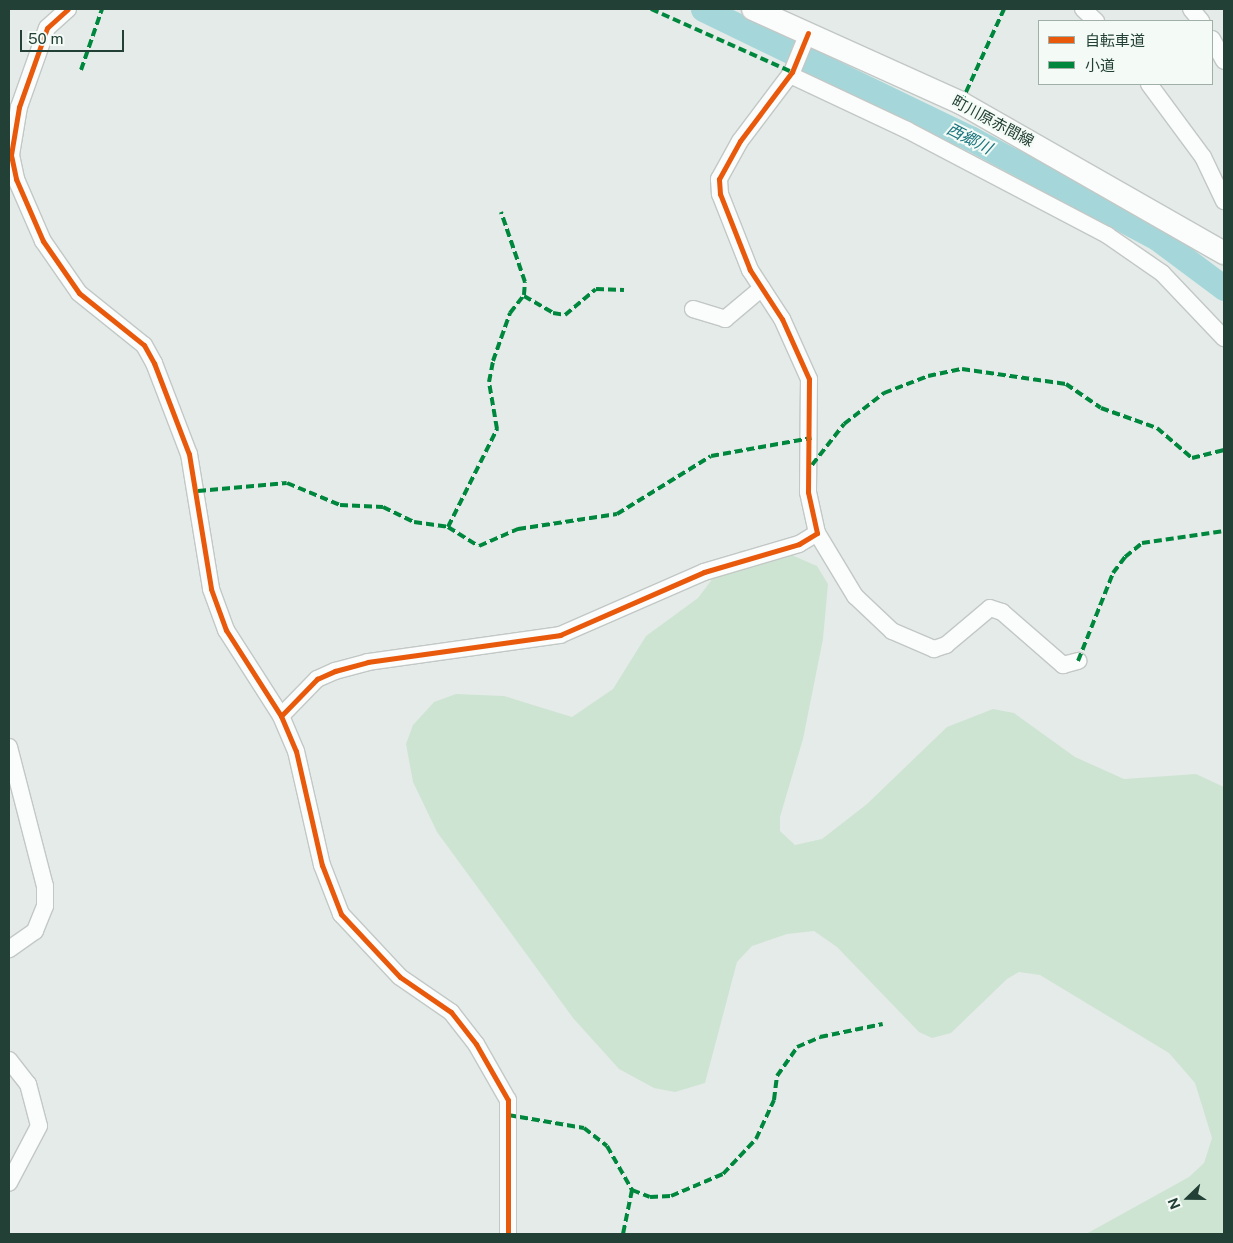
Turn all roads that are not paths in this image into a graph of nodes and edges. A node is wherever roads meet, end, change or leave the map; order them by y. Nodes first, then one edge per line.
1 (68, 9) edge
2 (753, 9) edge
3 (1083, 9) edge
4 (1191, 9) edge
5 (1095, 20) edge
6 (1200, 20) edge
7 (805, 39) junction
8 (1213, 41) edge
9 (1224, 61) edge
10 (791, 73) junction
11 (1150, 85) edge
12 (1224, 202) edge
13 (1224, 253) edge
14 (762, 288) junction
15 (693, 309) dead end
16 (1224, 338) edge
17 (817, 533) junction
18 (1078, 662) dead end
19 (281, 716) junction
20 (9, 747) edge
21 (9, 949) edge
22 (9, 1060) edge
23 (9, 1183) edge
24 (508, 1234) edge

1 - 19 street
2 - 7 main road, 町川原赤間線
3 - 5 street
4 - 6 street
7 - 10 street
7 - 13 main road, 町川原赤間線
8 - 9 street
10 - 14 street
10 - 16 street
11 - 12 street
14 - 15 street
14 - 17 street
17 - 18 street
17 - 19 street
19 - 24 street
20 - 21 street
22 - 23 street

